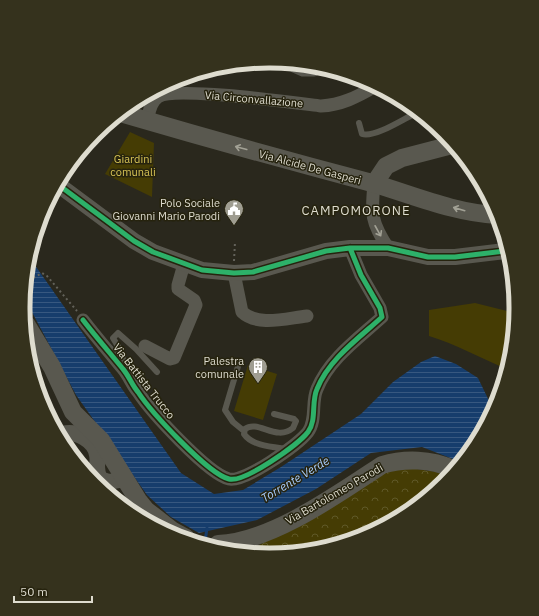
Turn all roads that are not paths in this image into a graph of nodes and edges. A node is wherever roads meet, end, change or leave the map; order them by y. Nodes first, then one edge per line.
1 (368, 90) edge
2 (161, 95) edge
3 (158, 96) edge
4 (128, 115) edge
5 (411, 115) edge
6 (147, 121) junction
7 (359, 123) dead end
8 (446, 146) edge
9 (374, 184) junction
10 (62, 188) edge
11 (490, 214) edge
12 (350, 248) junction
13 (388, 248) junction
14 (502, 251) edge
15 (184, 264) junction
16 (234, 273) junction
17 (307, 316) dead end
18 (83, 320) road end
19 (32, 334) edge
20 (145, 346) dead end
21 (239, 363) dead end
22 (124, 370) junction
23 (157, 372) dead end
24 (274, 414) dead end
25 (244, 431) junction
26 (66, 434) edge
27 (287, 449) junction
28 (448, 468) edge
29 (98, 475) edge
30 (125, 479) junction
31 (103, 480) edge
32 (159, 520) edge
33 (230, 544) edge

1 - 2 street, Via Circonvallazione
3 - 6 street, Via Circonvallazione
4 - 6 main road, Via Alcide De Gasperi
5 - 7 lane
9 -> 6 main road, Via Alcide De Gasperi
8 - 9 main road
11 -> 9 main road, Via Alcide De Gasperi
9 -> 13 street
10 - 15 street
12 - 13 street
12 - 16 street
12 - 27 street, Via Battista Trucco
13 - 14 street
15 - 16 street
15 - 20 street
16 - 17 street
18 - 22 street, Via Battista Trucco
19 - 30 main road
21 - 25 lane
22 - 23 lane
22 - 27 street, Via Battista Trucco
24 - 25 lane
25 - 27 lane
26 - 29 street
28 - 33 main road, Via Bartolomeo Parodi
30 - 31 street
30 - 32 main road

